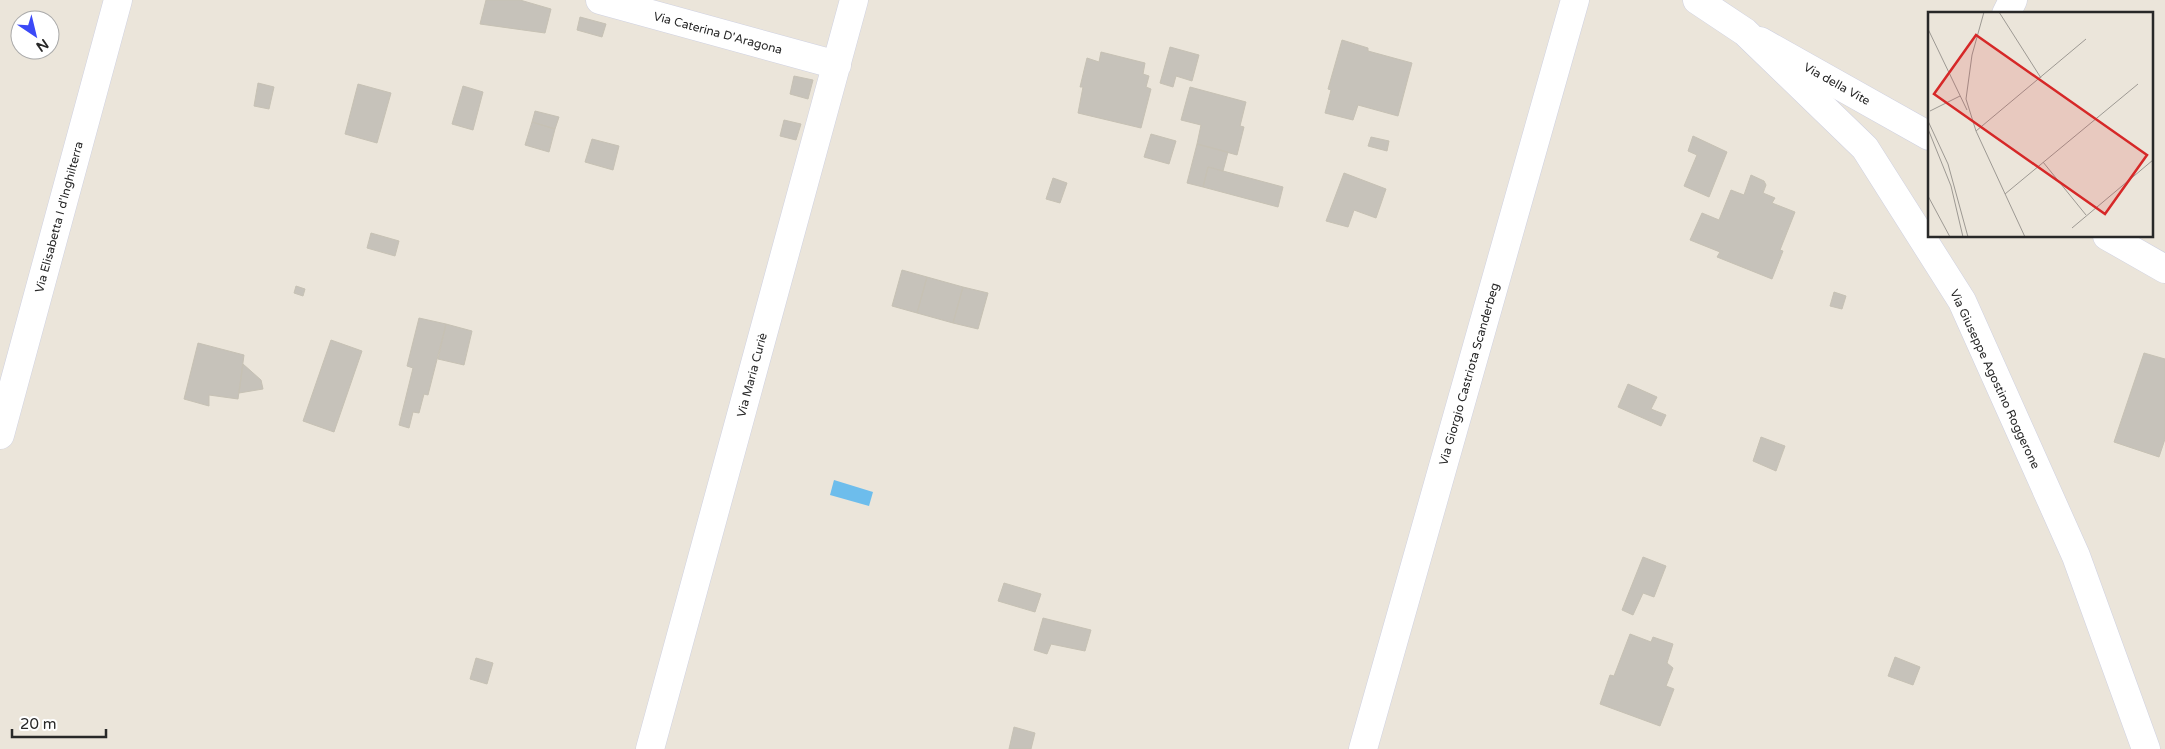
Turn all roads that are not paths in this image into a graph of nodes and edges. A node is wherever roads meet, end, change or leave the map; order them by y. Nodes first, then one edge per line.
1 (118, 0) edge
2 (600, 0) edge
3 (854, 0) edge
4 (1575, 0) edge
5 (1697, 0) edge
6 (2014, 0) edge
7 (2007, 12) edge
8 (1745, 32) junction
9 (836, 65) junction
10 (1928, 135) edge
11 (2111, 238) edge
12 (2165, 269) edge
13 (0, 435) edge
14 (650, 749) edge
15 (1363, 749) edge
16 (2146, 749) edge

1 - 13 street, Via Elisabetta I d'Inghilterra
2 - 9 street, Via Caterina D'Aragona
3 - 9 street, Via Maria Curiè
4 - 15 street, Via Giorgio Castriota Scanderbeg
5 - 8 street, Via Giuseppe Agostino Roggerone
6 - 7 street
8 - 10 street, Via della Vite
8 - 16 street, Via Giuseppe Agostino Roggerone
9 - 14 street, Via Maria Curiè
11 - 12 street

